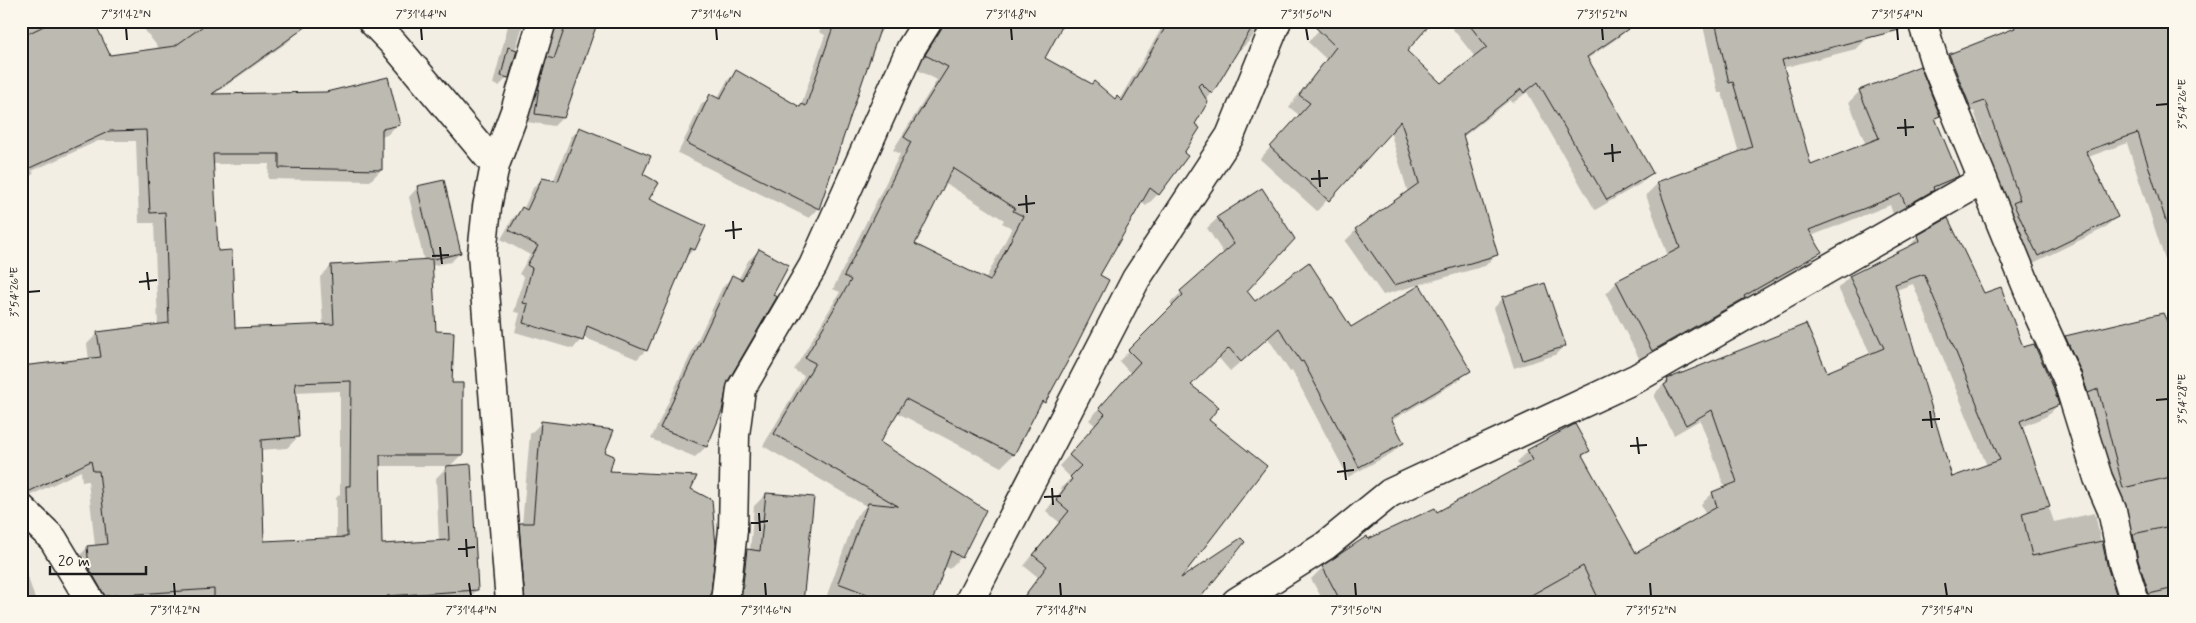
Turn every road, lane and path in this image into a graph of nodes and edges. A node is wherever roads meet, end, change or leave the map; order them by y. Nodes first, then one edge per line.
1 (372, 21) edge
2 (542, 21) edge
3 (928, 21) edge
4 (1277, 21) edge
5 (1922, 21) edge
6 (495, 165) junction
7 (1983, 180) junction
8 (21, 508) edge
9 (91, 602) edge
10 (510, 602) edge
11 (725, 602) edge
12 (969, 602) edge
13 (1236, 602) edge
14 (2135, 602) edge

1 - 6 street
2 - 6 street
3 - 11 street
4 - 12 street
5 - 7 street
6 - 10 street
7 - 13 street
7 - 14 street
8 - 9 street

